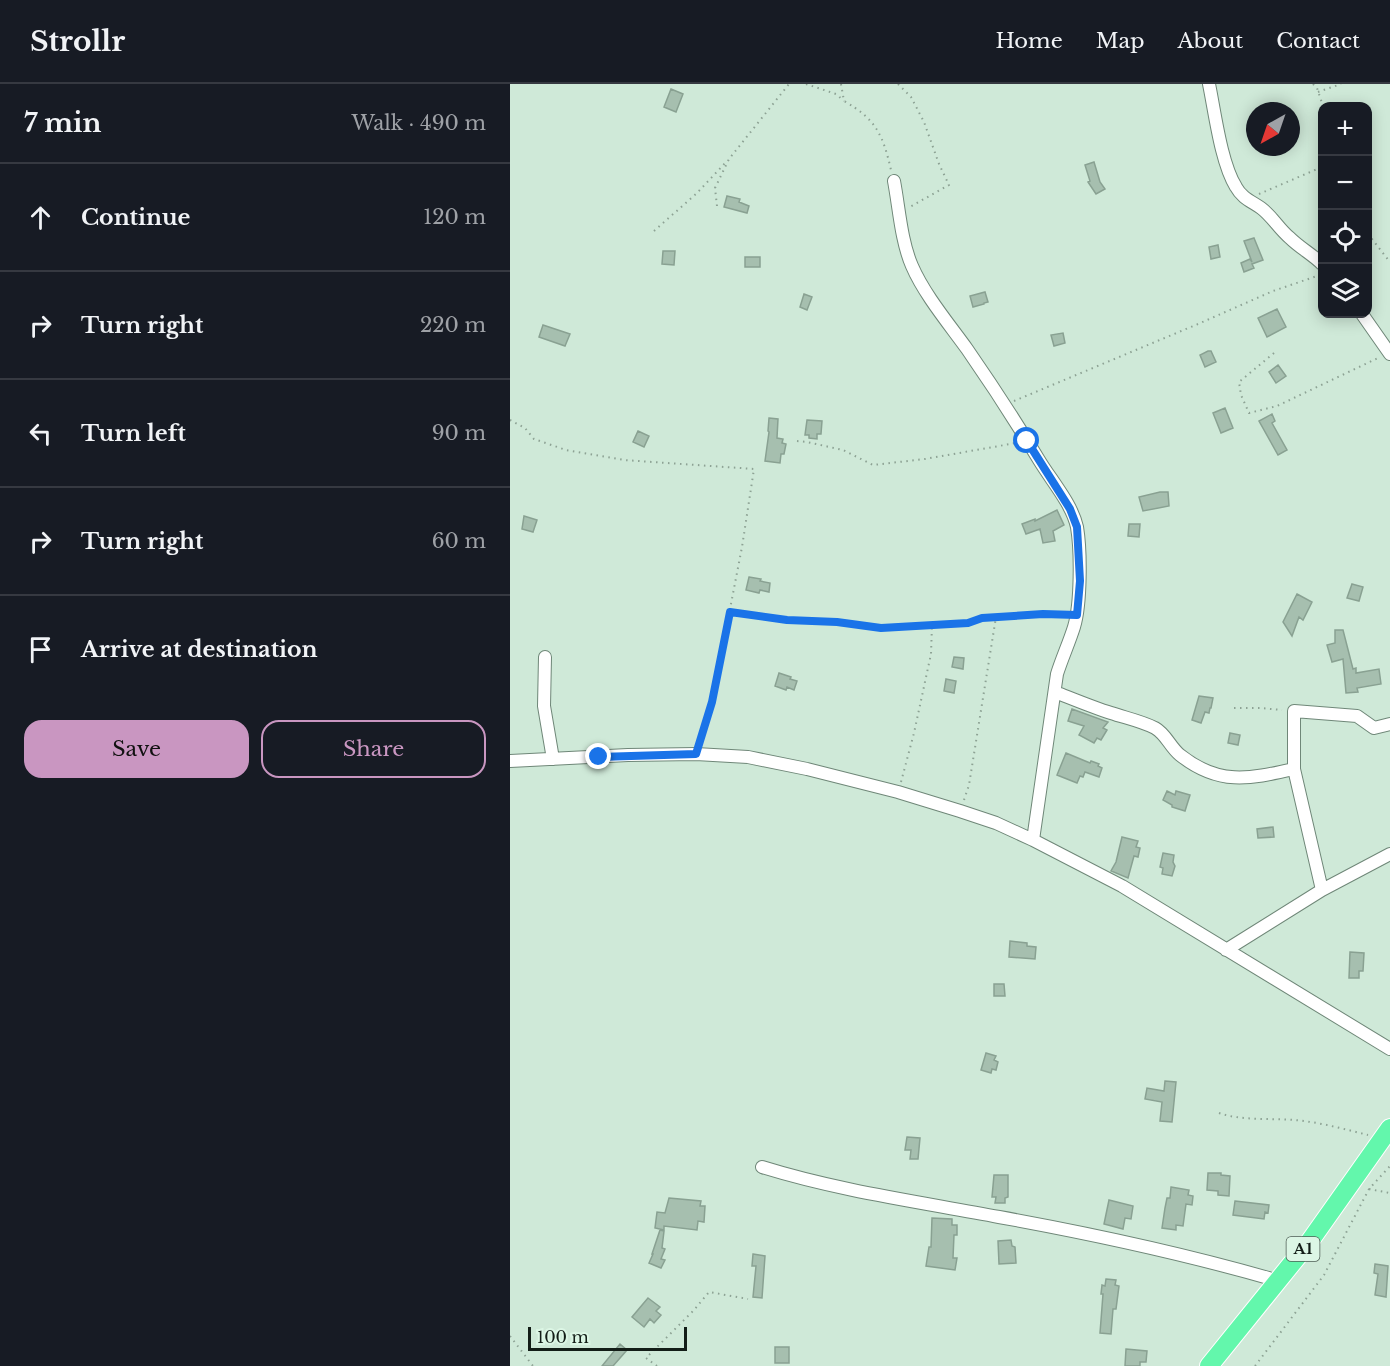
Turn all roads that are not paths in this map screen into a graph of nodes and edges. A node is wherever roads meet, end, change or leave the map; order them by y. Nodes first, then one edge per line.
1 (1209, 84) edge
2 (894, 181) road end
3 (1318, 260) edge
4 (1365, 318) edge
5 (1389, 353) edge
6 (545, 657) dead end
7 (1055, 692) junction
8 (1390, 724) edge
9 (553, 759) junction
10 (510, 761) edge
11 (1294, 770) junction
12 (1032, 840) junction
13 (1390, 854) edge
14 (1322, 890) junction
15 (1226, 950) junction
16 (1390, 1049) edge
17 (1385, 1135) edge
18 (762, 1167) dead end
19 (1279, 1281) junction
20 (1209, 1366) edge

1 - 3 street
2 - 7 street
4 - 5 street
6 - 9 street
7 - 11 street
7 - 12 street
8 - 11 street
9 - 10 street
9 - 12 street
11 - 14 street
12 - 15 street
13 - 14 street
14 - 15 street
15 - 16 street
17 - 19 highway, A1
18 - 19 street
19 - 20 highway, A1

